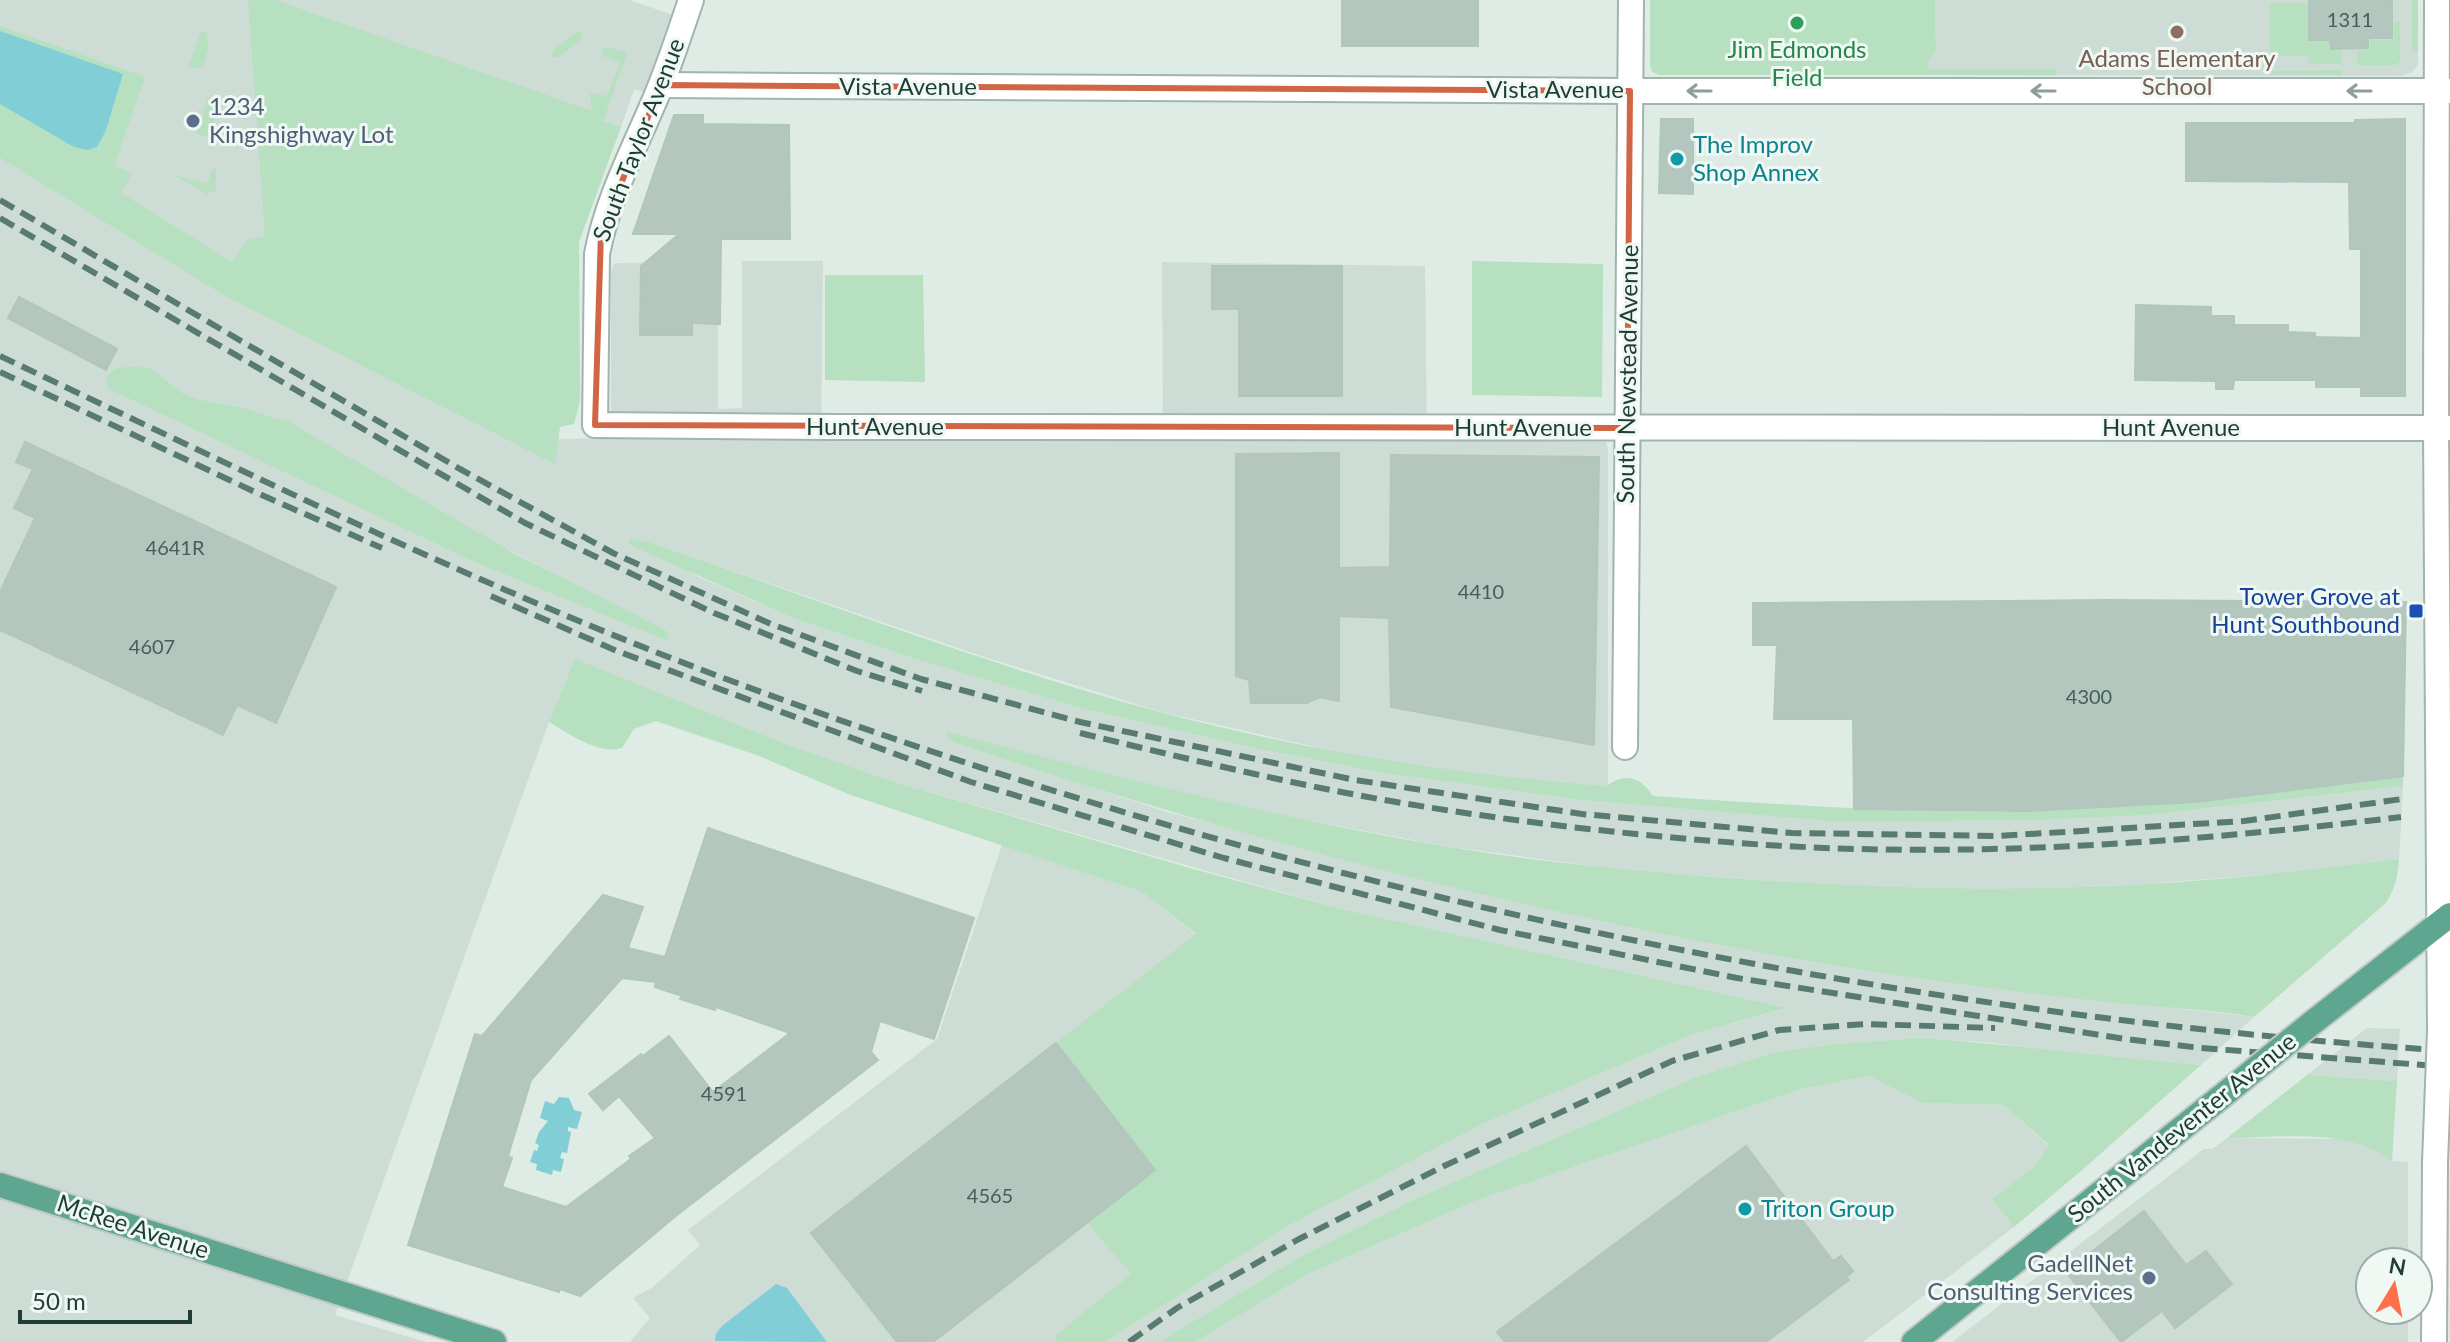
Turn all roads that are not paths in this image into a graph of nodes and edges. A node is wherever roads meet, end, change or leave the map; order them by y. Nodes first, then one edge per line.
1 (691, 0) edge
2 (1631, 0) edge
3 (2437, 0) edge
4 (661, 85) junction
5 (1630, 91) junction
6 (2444, 91) edge
7 (595, 425) joint
8 (1627, 428) junction
9 (2443, 428) edge
10 (1625, 747) dead end
11 (2444, 749) edge
12 (2445, 920) edge
13 (0, 1185) edge
14 (2442, 1211) edge
15 (494, 1342) edge
16 (1914, 1342) edge
17 (2434, 1342) edge

1 - 4 street, South Taylor Avenue
2 - 5 street, South Newstead Avenue
3 - 6 street
4 - 5 street, Vista Avenue
4 - 7 street, South Taylor Avenue
6 -> 5 street, Vista Avenue
5 - 8 street, South Newstead Avenue
6 - 9 street
7 - 8 street, Hunt Avenue
8 - 9 street, Hunt Avenue
8 - 10 street, South Newstead Avenue
9 - 11 street
11 - 12 street
12 - 14 street, bridge
12 - 16 main road, South Vandeventer Avenue, bridge
13 - 15 main road, McRee Avenue
14 - 17 street

